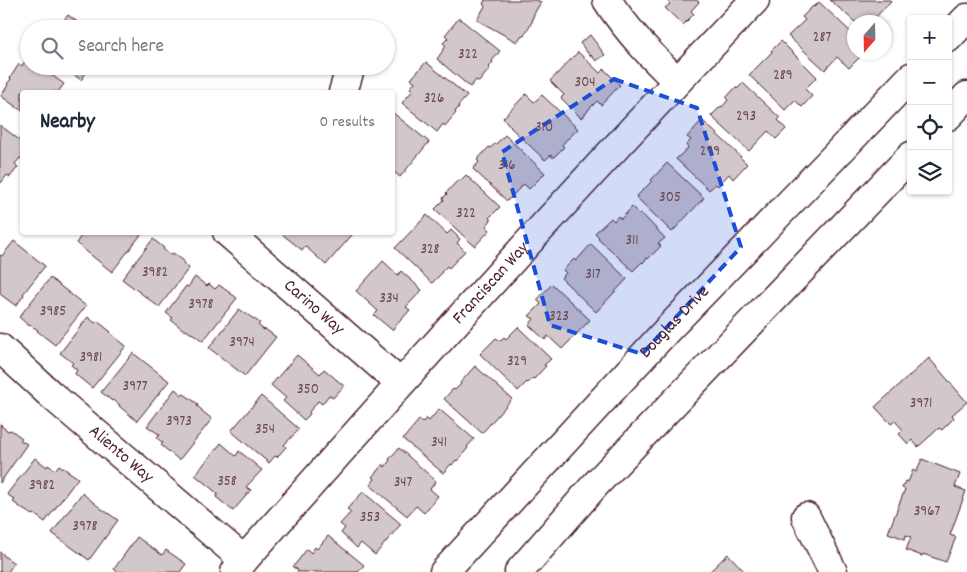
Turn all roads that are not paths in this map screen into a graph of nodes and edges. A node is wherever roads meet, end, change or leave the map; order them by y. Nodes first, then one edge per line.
1 (607, 0) edge
2 (755, 0) edge
3 (967, 18) edge
4 (952, 34) edge
5 (348, 75) edge
6 (677, 81) junction
7 (907, 81) edge
8 (344, 90) edge
9 (967, 96) edge
10 (952, 112) edge
11 (907, 160) edge
12 (234, 235) edge
13 (0, 348) edge
14 (400, 384) junction
15 (806, 518) dead end
16 (239, 566) edge
17 (444, 572) edge
18 (519, 572) edge
19 (833, 572) edge

1 - 6 street
2 - 6 street, Franciscan Way
3 - 4 street
5 - 8 street
6 - 14 street, Franciscan Way
7 - 17 street, Douglas Drive
9 - 10 street
11 - 18 street
12 - 14 street, Carino Way
13 - 16 street, Aliento Way
14 - 16 street, Franciscan Way
15 - 19 street

